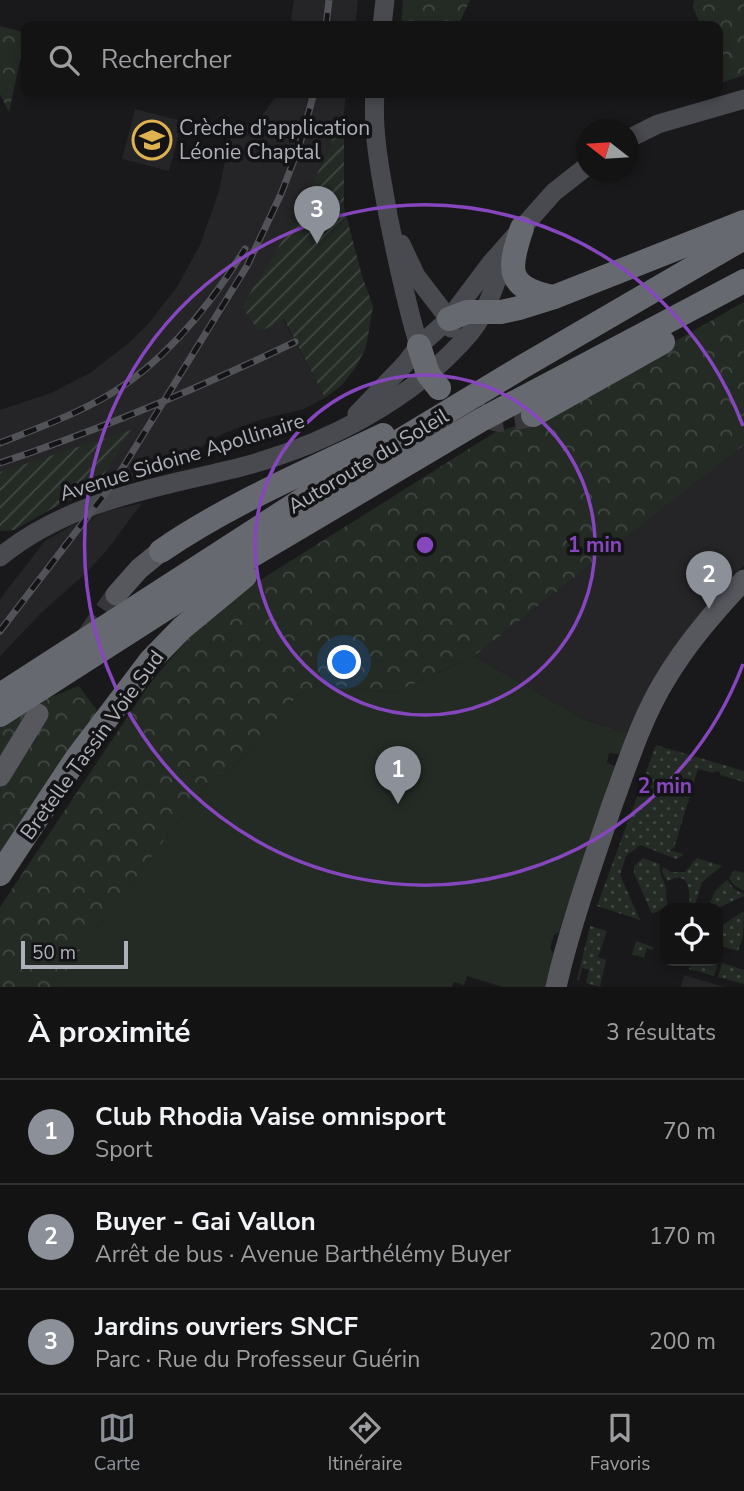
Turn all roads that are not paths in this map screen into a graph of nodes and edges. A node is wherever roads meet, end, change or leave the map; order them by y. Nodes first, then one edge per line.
1 (384, 0) edge
2 (382, 21) edge
3 (375, 98) edge
4 (744, 99) edge
5 (639, 134) edge
6 (576, 175) edge
7 (389, 218) junction
8 (744, 222) edge
9 (522, 228) junction
10 (744, 239) edge
11 (734, 286) edge
12 (555, 297) junction
13 (451, 300) junction
14 (484, 311) junction
15 (419, 346) junction
16 (457, 346) junction
17 (522, 367) junction
18 (433, 381) junction
19 (533, 415) tunnel mouth
20 (344, 427) junction
21 (356, 493) junction
22 (160, 551) joint
23 (0, 557) edge
24 (744, 580) edge
25 (116, 595) tunnel mouth
26 (21, 697) edge
27 (0, 715) edge
28 (0, 776) edge
29 (0, 874) edge
30 (556, 987) edge

1 - 2 main road
3 - 7 main road
4 - 5 main road
6 - 9 main road, Avenue Sidoine Apollinaire
7 - 13 main road
7 - 15 main road
8 - 12 highway
9 - 12 highway
9 - 13 main road, Avenue Sidoine Apollinaire
9 - 14 main road, Avenue Sidoine Apollinaire
10 - 17 highway, Autoroute du Soleil
11 - 19 highway
11 - 21 highway, Autoroute du Soleil
12 - 14 highway
13 - 14 highway
13 - 15 main road, Avenue Sidoine Apollinaire
13 - 16 main road
14 - 16 main road, Avenue Sidoine Apollinaire
15 - 16 main road
15 - 18 highway
15 - 20 main road, Avenue Sidoine Apollinaire
16 - 18 main road, Avenue Sidoine Apollinaire
17 - 22 highway
17 - 26 highway, Autoroute du Soleil
18 - 20 main road, Avenue Sidoine Apollinaire
20 - 23 main road, Avenue Sidoine Apollinaire
21 - 26 highway, Autoroute du Soleil
21 - 29 highway, Bretelle Tassin Voie Sud
22 - 25 main road
24 - 30 main road
26 - 27 highway, Autoroute du Soleil
26 - 28 main road

